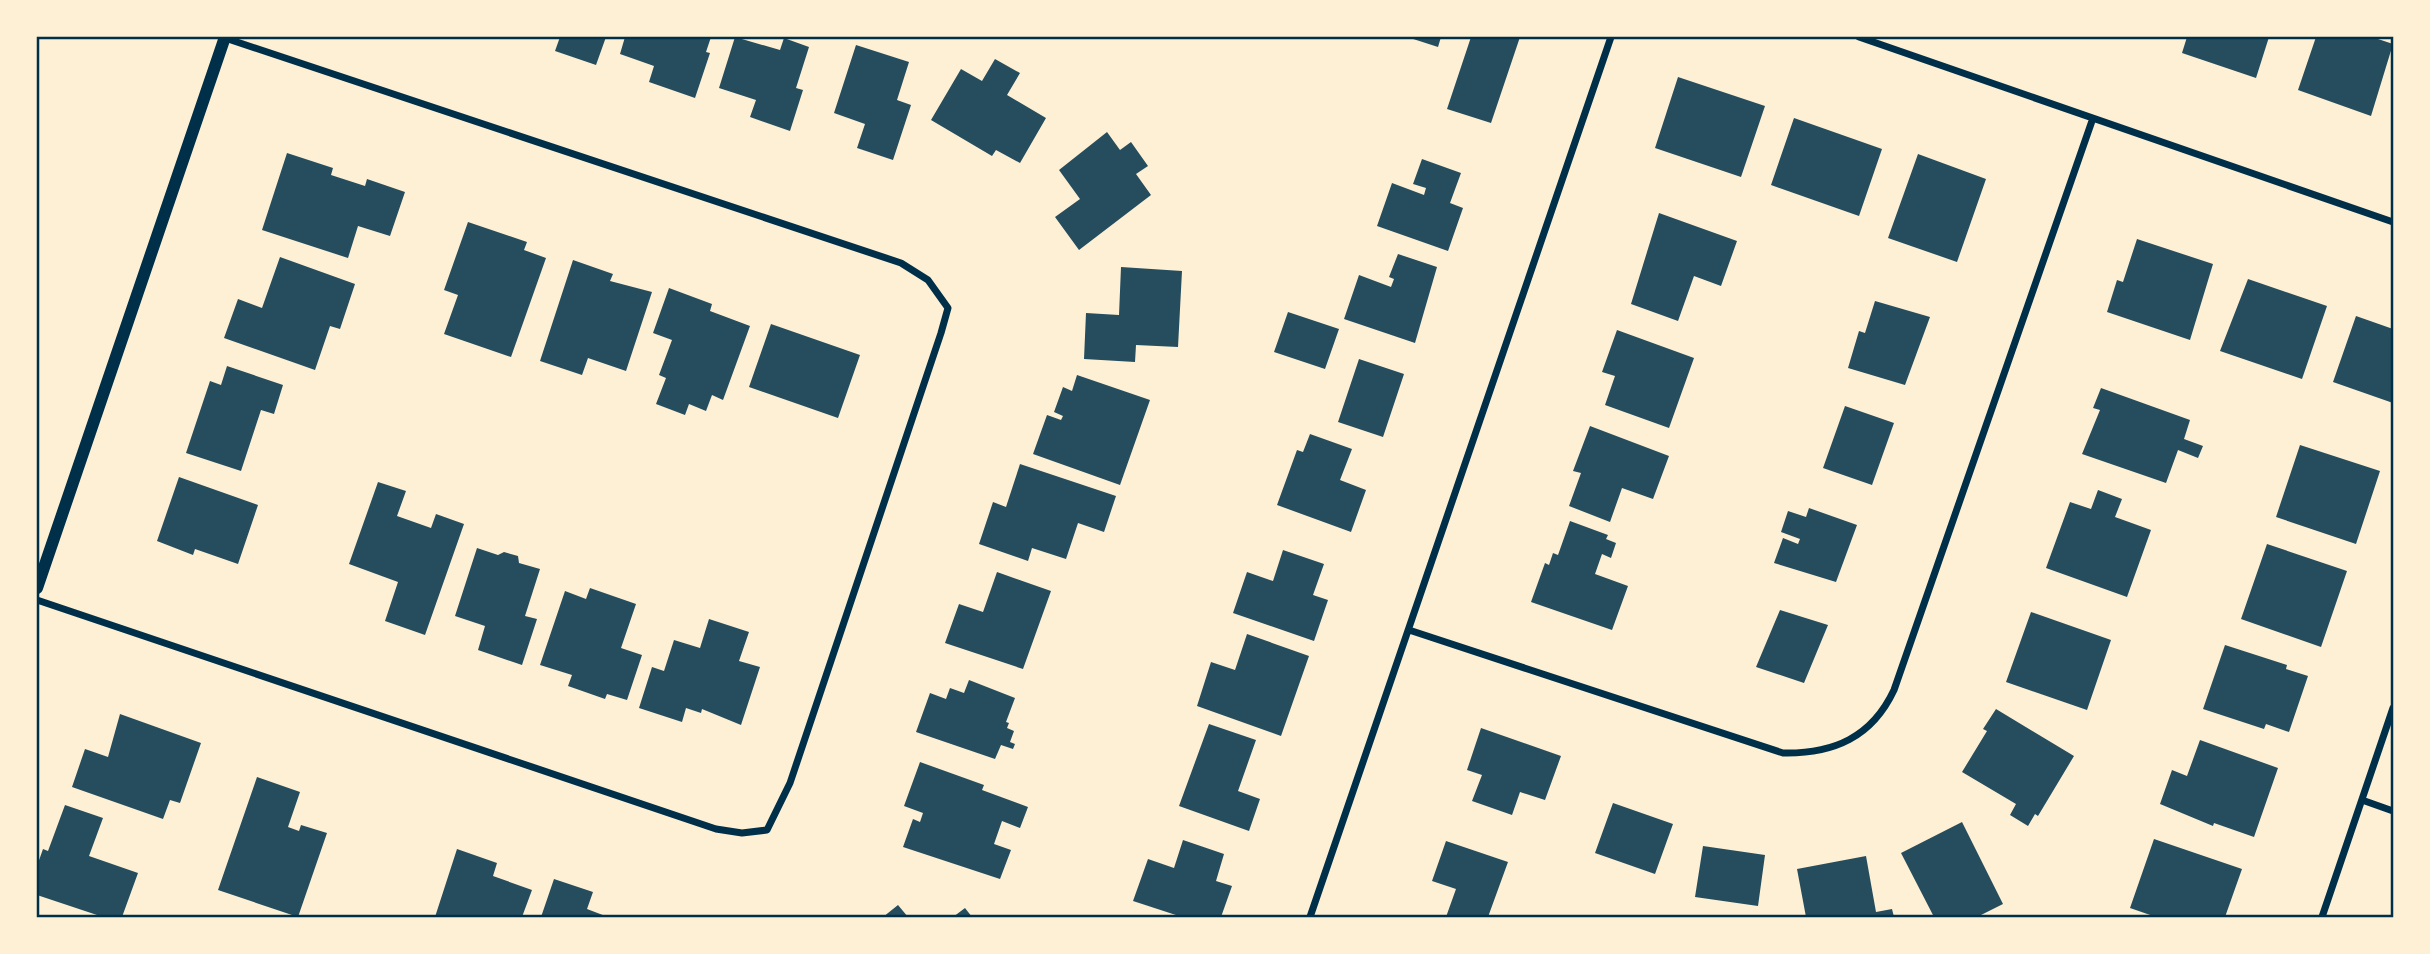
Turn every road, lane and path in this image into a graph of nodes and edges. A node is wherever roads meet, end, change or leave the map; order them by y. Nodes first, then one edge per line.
1 (225, 37) edge
2 (1611, 37) edge
3 (1859, 37) edge
4 (2093, 118) junction
5 (2393, 222) edge
6 (37, 588) edge
7 (37, 600) edge
8 (1409, 630) junction
9 (2393, 708) edge
10 (2361, 800) junction
11 (2393, 811) edge
12 (1310, 917) edge
13 (2322, 917) edge

1 - 6 street
1 - 7 street
2 - 8 street
3 - 4 street
4 - 5 street
4 - 8 street
8 - 12 street
9 - 10 street
10 - 11 street
10 - 13 street

